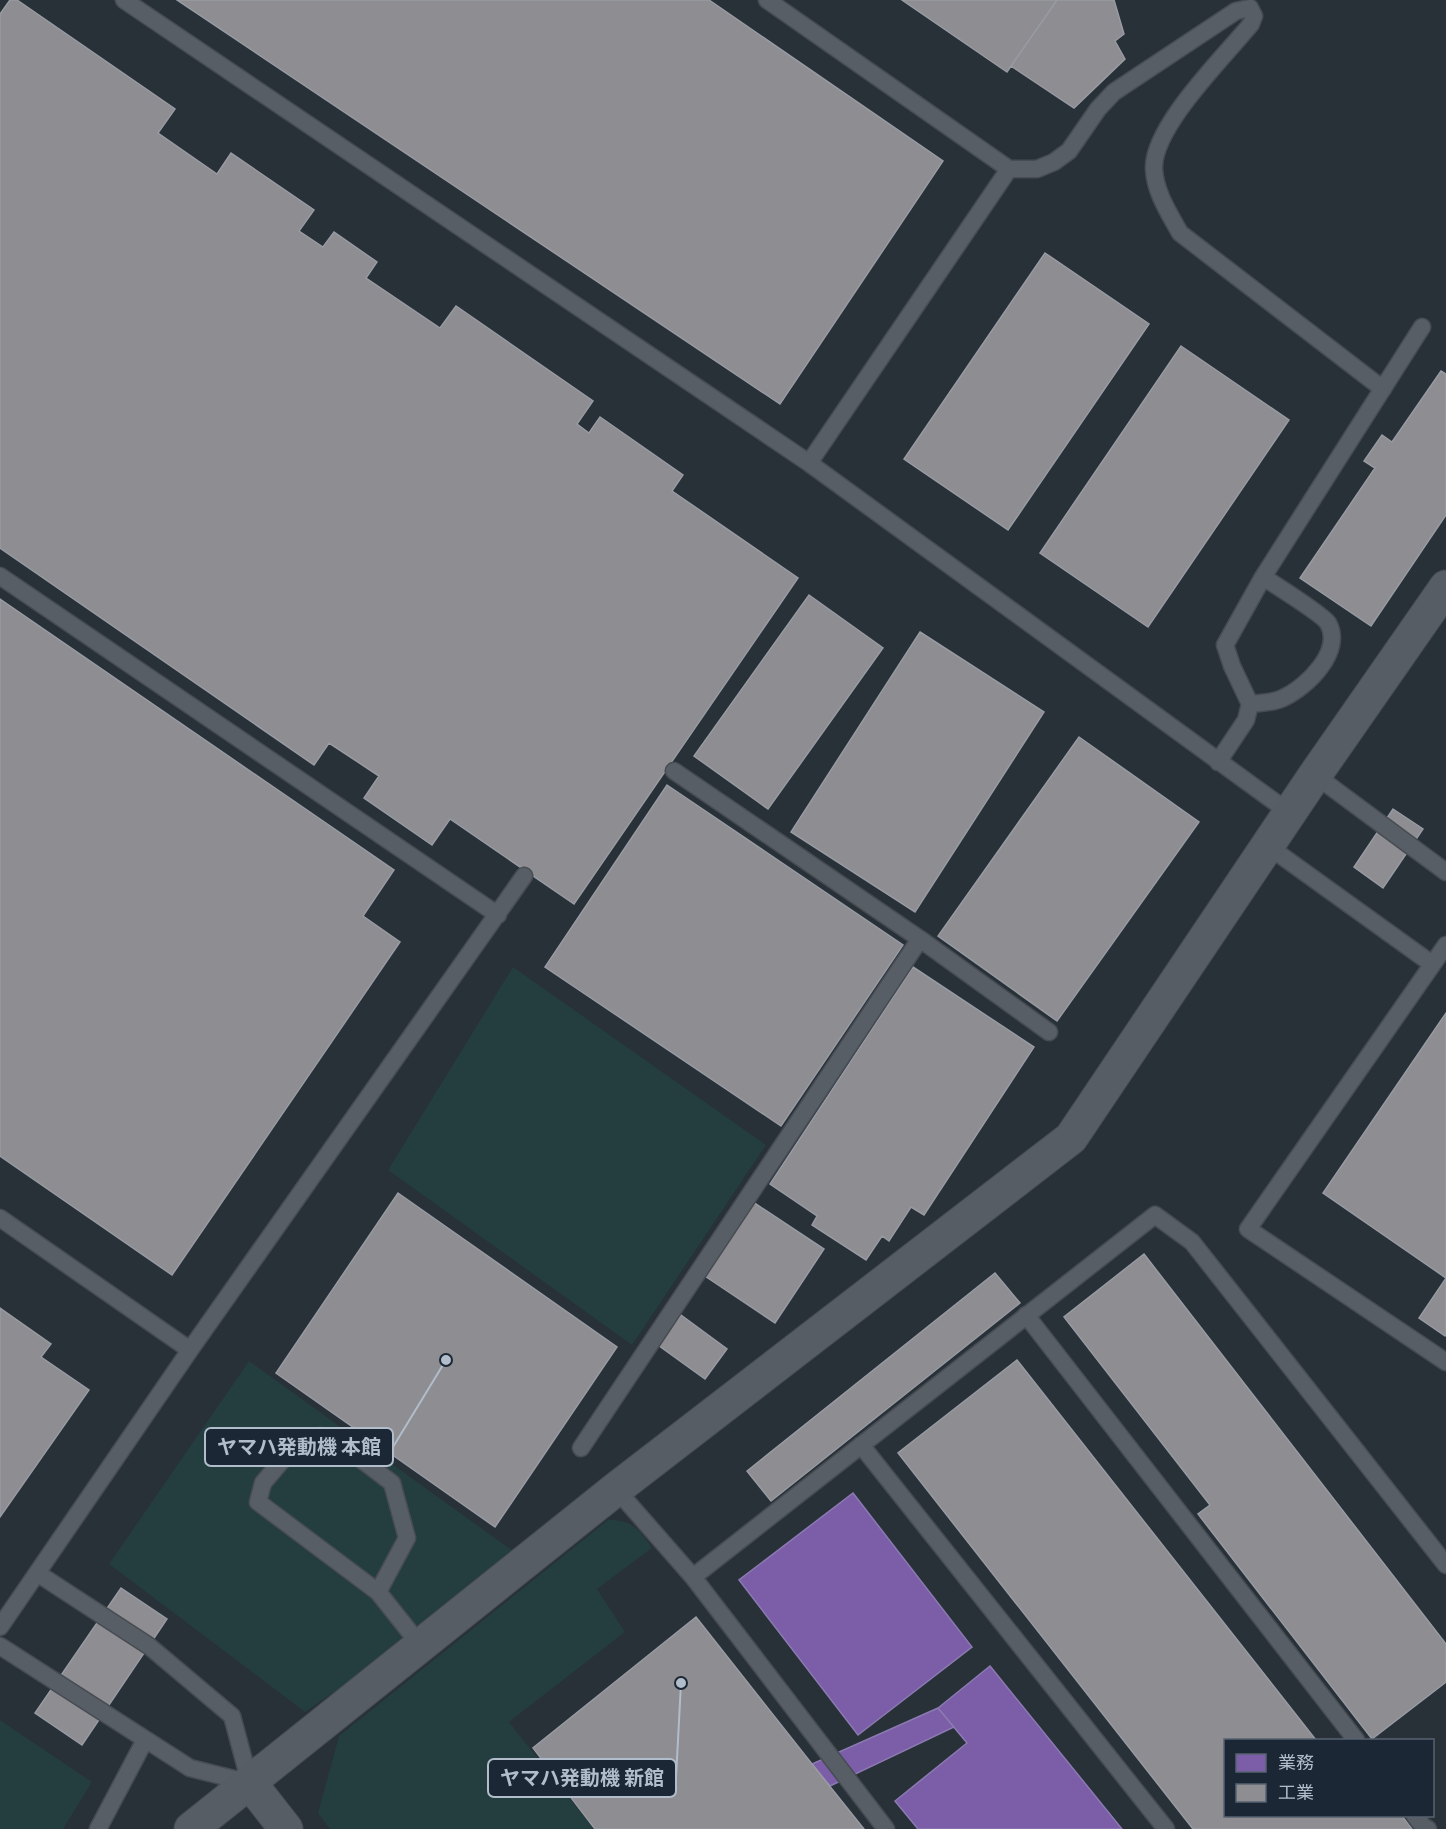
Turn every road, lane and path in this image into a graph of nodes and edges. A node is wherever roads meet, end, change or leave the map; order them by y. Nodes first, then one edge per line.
1 (124, 0) edge
2 (767, 0) edge
3 (1009, 169) junction
4 (1422, 327) dead end
5 (1383, 389) junction
6 (809, 463) junction
7 (0, 576) edge
8 (1263, 577) junction
9 (1446, 586) edge
10 (1251, 704) junction
11 (1218, 762) junction
12 (674, 771) dead end
13 (1315, 776) junction
14 (1290, 813) junction
15 (1268, 846) junction
16 (1446, 872) edge
17 (524, 876) dead end
18 (498, 915) junction
19 (920, 939) junction
20 (1446, 945) edge
21 (1432, 964) junction
22 (1048, 1032) dead end
23 (0, 1218) edge
24 (1026, 1315) junction
25 (190, 1350) junction
26 (1446, 1362) edge
27 (861, 1445) junction
28 (581, 1448) dead end
29 (616, 1489) junction
30 (1446, 1565) edge
31 (37, 1573) junction
32 (693, 1577) junction
33 (378, 1592) junction
34 (0, 1627) edge
35 (0, 1646) edge
36 (421, 1646) junction
37 (1355, 1739) edge
38 (146, 1740) junction
39 (250, 1783) junction
40 (1416, 1817) edge
41 (98, 1829) edge
42 (191, 1829) edge
43 (286, 1829) edge
44 (886, 1829) edge
45 (1166, 1829) edge
46 (1428, 1829) edge

1 - 6 lane
2 - 3 lane
3 - 5 lane
3 - 6 lane
4 - 5 lane
5 - 8 lane
6 - 11 lane
7 - 18 lane
8 - 10 lane
8 - 10 lane
9 - 13 street
10 - 11 lane
11 - 14 lane
12 - 19 lane
13 - 14 street
13 - 16 lane
14 - 15 street
15 - 21 lane
15 - 29 street
17 - 18 lane
18 - 25 lane
19 - 22 lane
19 - 28 lane
20 - 21 lane
21 - 26 lane
23 - 25 lane
24 - 27 lane
24 - 30 lane
24 - 37 lane
25 - 31 lane
27 - 32 lane
27 - 45 lane
29 - 32 lane
29 - 36 street
31 - 34 lane
31 - 39 lane
32 - 44 lane
33 - 33 lane
33 - 36 lane
35 - 38 lane
36 - 39 street
38 - 39 lane
38 - 41 lane
39 - 42 street
39 - 43 street
40 - 46 lane

